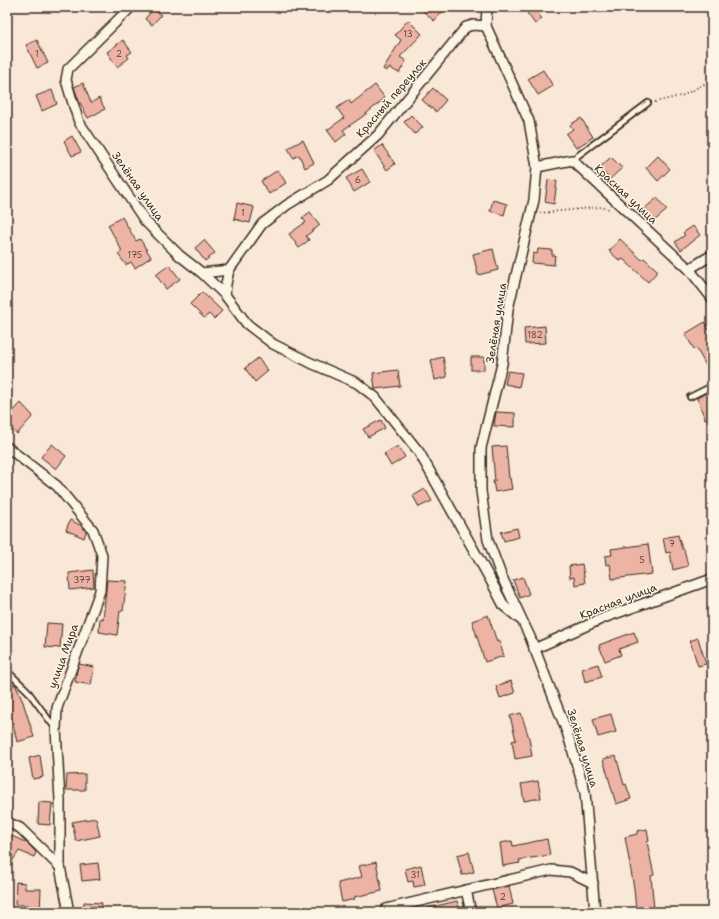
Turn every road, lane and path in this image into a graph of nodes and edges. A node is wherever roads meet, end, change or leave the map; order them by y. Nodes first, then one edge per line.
1 (131, 7) edge
2 (488, 7) edge
3 (486, 26) junction
4 (712, 77) edge
5 (648, 103) joint
6 (572, 160) junction
7 (537, 167) junction
8 (608, 209) dead end
9 (531, 214) junction
10 (712, 255) edge
11 (689, 269) junction
12 (229, 270) junction
13 (202, 273) junction
14 (225, 296) junction
15 (712, 298) edge
16 (712, 386) edge
17 (690, 397) dead end
18 (7, 447) edge
19 (712, 579) edge
20 (522, 621) junction
21 (534, 649) junction
22 (7, 671) edge
23 (56, 729) junction
24 (7, 822) edge
25 (60, 867) junction
26 (593, 883) junction
27 (466, 890) junction
28 (386, 909) dead end
29 (69, 912) edge
30 (470, 912) edge
31 (595, 912) edge

1 - 13 street, Зелёная улица
2 - 3 street
3 - 7 street, Зелёная улица
3 - 12 street, Красный переулок
4 - 5 path
5 - 6 lane
6 - 7 street
6 - 11 street, Красная улица
7 - 9 street, Зелёная улица
8 - 9 path
9 - 20 street, Зелёная улица
10 - 11 street
11 - 15 street, Красная улица
12 - 13 street
12 - 14 street
13 - 14 street, Зелёная улица
14 - 20 street, Зелёная улица
16 - 17 lane
18 - 23 street, улица Мира
19 - 21 street, Красная улица
20 - 21 street, Зелёная улица
21 - 26 street, Зелёная улица
22 - 23 lane
23 - 25 street, улица Мира
24 - 25 street
25 - 29 street, улица Мира
26 - 27 street
26 - 31 street, Зелёная улица
27 - 28 street
27 - 30 street

